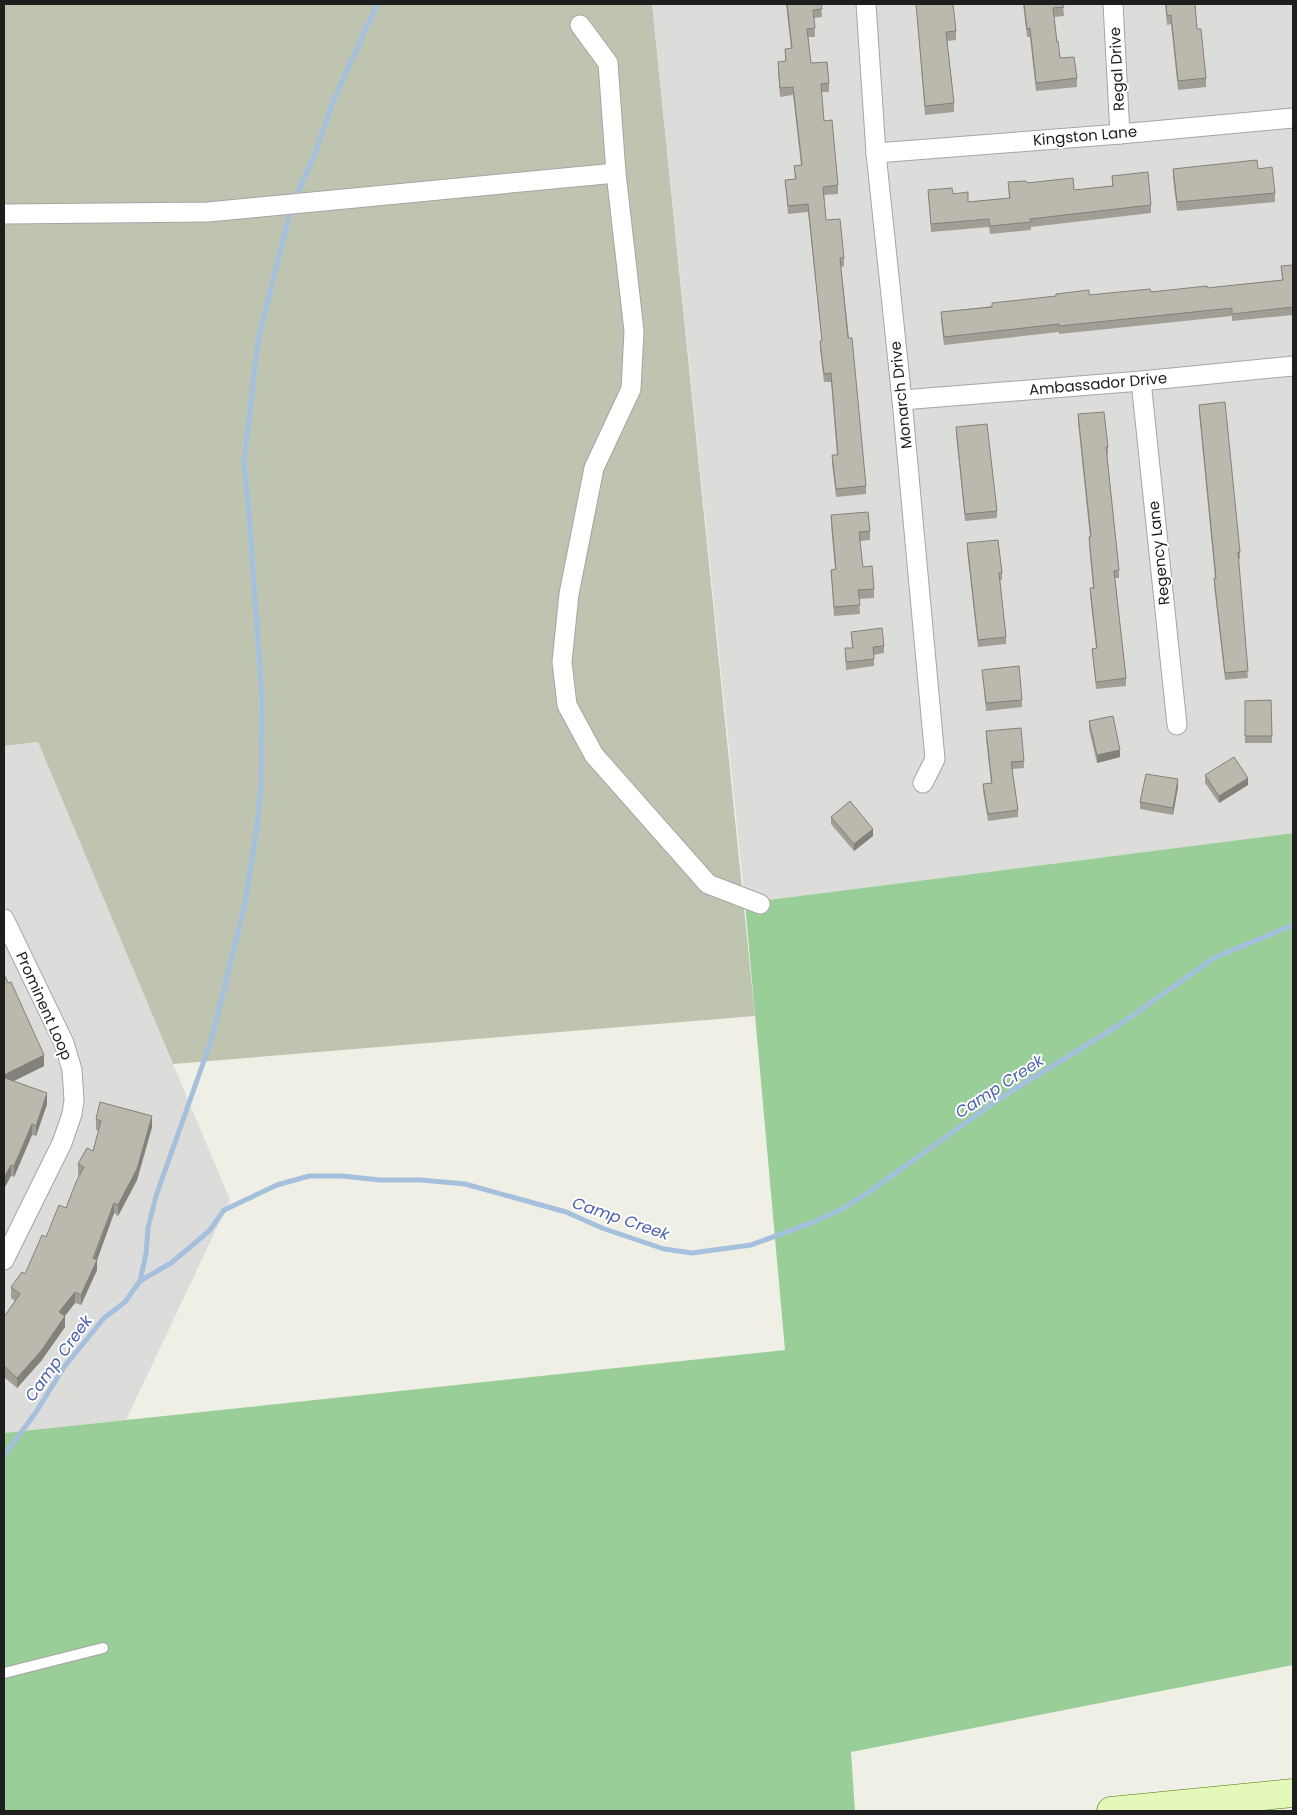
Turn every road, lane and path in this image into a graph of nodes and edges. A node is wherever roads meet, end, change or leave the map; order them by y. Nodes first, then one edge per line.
1 (866, 4) edge
2 (1113, 4) edge
3 (580, 25) dead end
4 (1293, 118) edge
5 (1120, 134) junction
6 (876, 153) junction
7 (616, 173) junction
8 (4, 214) edge
9 (1293, 366) edge
10 (1141, 381) junction
11 (902, 400) junction
12 (1177, 726) dead end
13 (923, 783) dead end
14 (760, 904) dead end
15 (4, 919) edge
16 (4, 1260) edge
17 (102, 1648) dead end
18 (4, 1673) edge
19 (1293, 1793) edge
20 (1111, 1811) edge

1 - 6 street, Monarch Drive
2 - 5 street, Regal Drive
3 - 7 street
4 - 5 street, Kingston Lane
5 - 6 street, Kingston Lane
6 - 11 street, Monarch Drive
7 - 8 street
7 - 14 street
9 - 10 street, Ambassador Drive
10 - 11 street, Ambassador Drive
10 - 12 street, Regency Lane
11 - 13 street, Monarch Drive
15 - 16 street, Prominent Loop
17 - 18 lane
19 - 20 street

